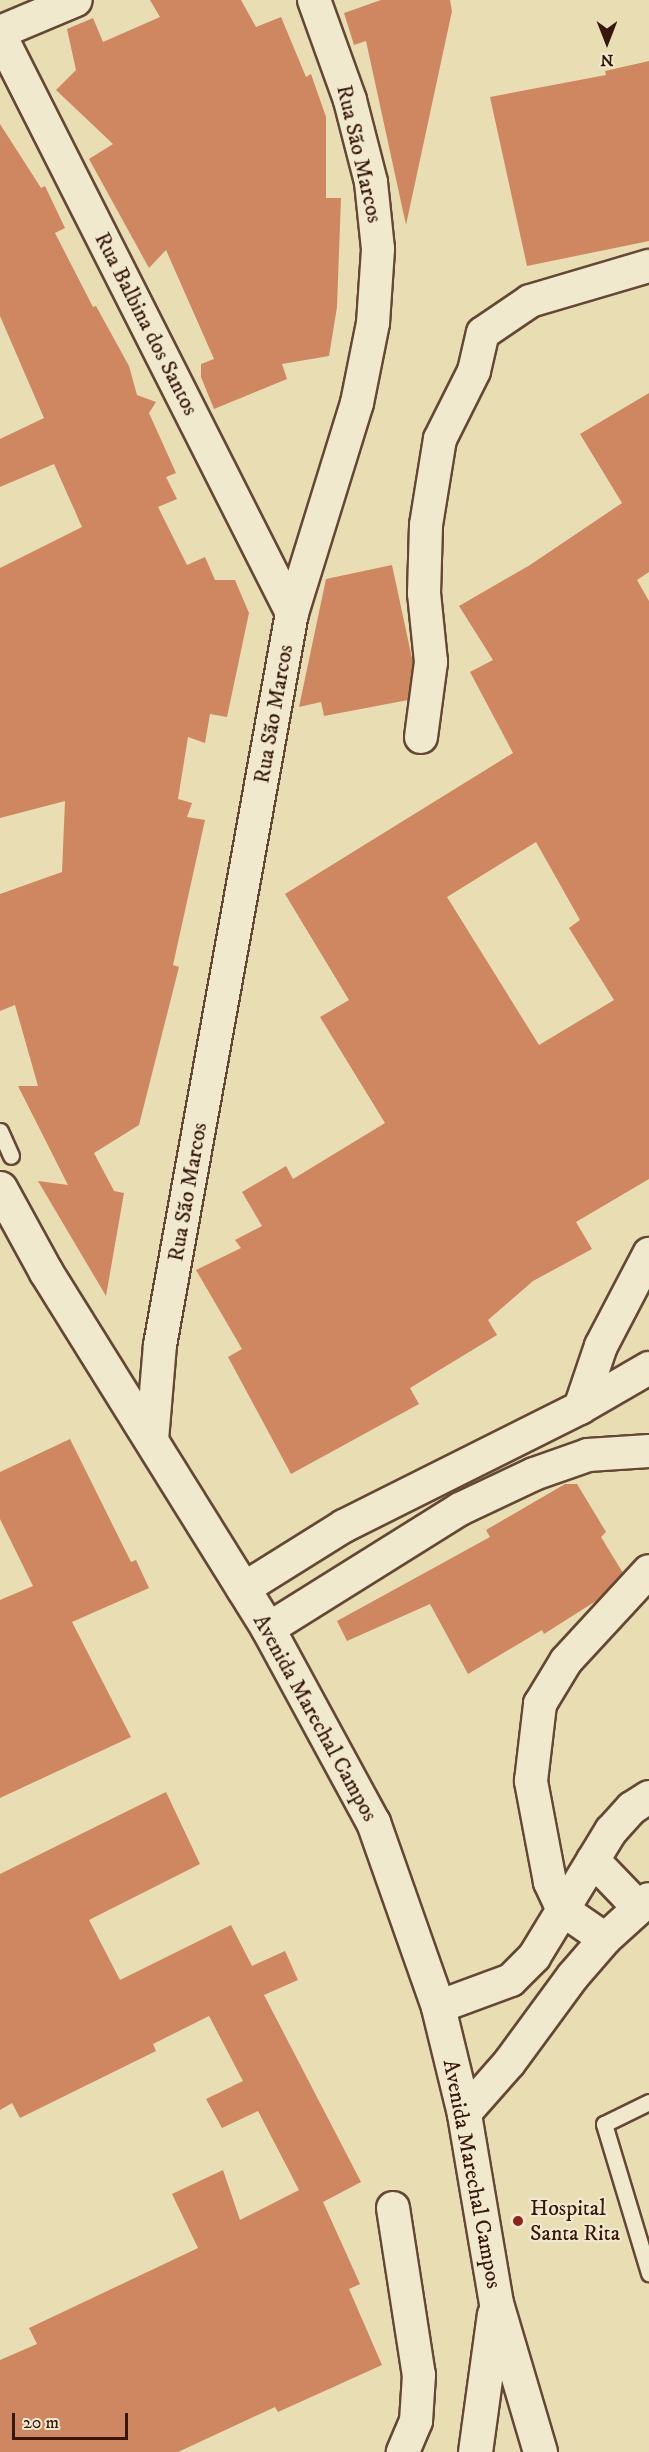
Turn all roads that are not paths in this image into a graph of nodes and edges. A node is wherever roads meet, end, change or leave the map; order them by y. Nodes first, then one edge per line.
1 (76, 0) edge
2 (314, 0) edge
3 (0, 33) edge
4 (649, 266) edge
5 (292, 613) junction
6 (421, 736) dead end
7 (0, 1131) edge
8 (11, 1156) dead end
9 (0, 1188) edge
10 (649, 1254) edge
11 (649, 1368) edge
12 (580, 1408) junction
13 (152, 1440) junction
14 (649, 1451) edge
15 (649, 1571) edge
16 (243, 1589) junction
17 (268, 1629) junction
18 (649, 1797) edge
19 (593, 1860) junction
20 (644, 1903) edge
21 (563, 1910) junction
22 (605, 1939) junction
23 (438, 2007) junction
24 (649, 2102) edge
25 (464, 2114) junction
26 (393, 2208) dead end
27 (649, 2273) edge
28 (496, 2303) junction
29 (403, 2452) edge
30 (475, 2452) edge
31 (540, 2452) edge

1 - 3 street
2 - 5 street, Rua São Marcos
3 - 5 street, Rua Balbina dos Santos
4 - 6 street
5 - 13 street, Rua São Marcos
7 - 8 lane
9 - 13 street, Avenida Marechal Campos
10 - 12 street
11 - 12 street
12 - 16 street
13 - 16 street, Avenida Marechal Campos
14 - 17 street
15 - 21 street
16 - 17 street, Avenida Marechal Campos
17 - 23 street, Avenida Marechal Campos
18 - 19 street
19 - 20 street
19 - 21 street
20 - 22 street
21 - 22 street
21 - 23 street
22 - 25 street
23 - 25 street, Avenida Marechal Campos
24 - 27 lane
25 - 28 street, Avenida Marechal Campos
26 - 29 street
28 - 30 street, Avenida Marechal Campos
28 - 31 street, Avenida Marechal Campos

